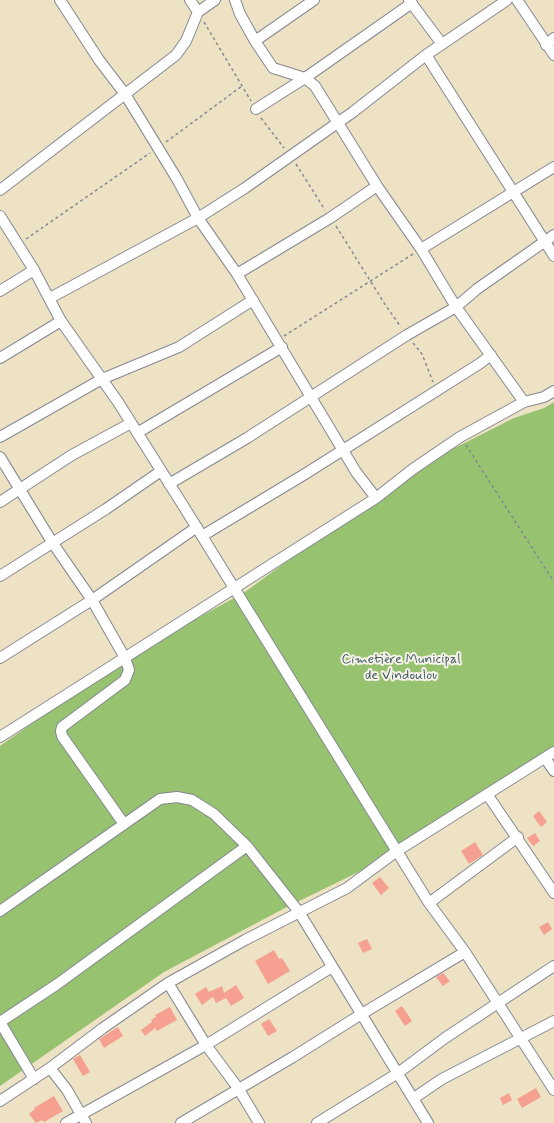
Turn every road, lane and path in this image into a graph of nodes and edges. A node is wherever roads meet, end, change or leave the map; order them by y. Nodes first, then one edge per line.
1 (60, 0) edge
2 (190, 0) edge
3 (215, 0) edge
4 (235, 0) edge
5 (314, 0) edge
6 (507, 0) edge
7 (517, 0) edge
8 (410, 2) edge
9 (198, 12) junction
10 (255, 41) junction
11 (550, 42) edge
12 (442, 44) junction
13 (426, 55) junction
14 (554, 55) edge
15 (305, 78) junction
16 (242, 86) dead end
17 (124, 94) junction
18 (256, 109) dead end
19 (339, 122) junction
20 (157, 148) junction
21 (554, 167) edge
22 (377, 186) junction
23 (0, 190) edge
24 (513, 192) junction
25 (198, 218) junction
26 (330, 218) junction
27 (1, 219) edge
28 (554, 235) edge
29 (544, 242) junction
30 (18, 244) junction
31 (421, 249) junction
32 (554, 256) edge
33 (34, 270) junction
34 (237, 274) junction
35 (370, 280) junction
36 (0, 291) edge
37 (50, 298) junction
38 (253, 300) junction
39 (456, 307) junction
40 (61, 321) junction
41 (407, 335) junction
42 (280, 343) junction
43 (491, 355) junction
44 (0, 358) edge
45 (102, 379) junction
46 (438, 391) junction
47 (554, 391) edge
48 (311, 395) junction
49 (524, 402) junction
50 (131, 423) junction
51 (137, 433) junction
52 (0, 437) edge
53 (460, 437) junction
54 (344, 450) junction
55 (0, 457) edge
56 (161, 471) junction
57 (169, 484) junction
58 (20, 491) junction
59 (376, 498) junction
60 (0, 502) edge
61 (200, 531) junction
62 (52, 542) junction
63 (0, 576) edge
64 (554, 582) edge
65 (234, 588) junction
66 (92, 600) junction
67 (0, 658) edge
68 (125, 658) junction
69 (0, 737) edge
70 (550, 755) edge
71 (554, 771) edge
72 (487, 794) junction
73 (124, 824) junction
74 (518, 837) junction
75 (247, 846) junction
76 (397, 851) junction
77 (554, 892) edge
78 (428, 902) junction
79 (0, 911) edge
80 (299, 912) junction
81 (465, 952) junction
82 (554, 966) edge
83 (332, 967) junction
84 (168, 983) junction
85 (498, 1004) junction
86 (360, 1014) junction
87 (554, 1021) edge
88 (0, 1022) edge
89 (521, 1037) junction
90 (206, 1045) junction
91 (50, 1068) junction
92 (398, 1073) junction
93 (34, 1078) junction
94 (238, 1088) junction
95 (554, 1090) edge
96 (414, 1098) junction
97 (0, 1101) edge
98 (84, 1118) edge
99 (66, 1123) edge
100 (181, 1123) edge
101 (259, 1123) edge
102 (317, 1123) edge
103 (428, 1123) edge

1 - 17 street
2 - 9 street
3 - 9 street
4 - 10 street
5 - 10 street
6 - 12 street
7 - 11 street
8 - 12 street
8 - 15 street
9 - 17 street
10 - 15 street
11 - 14 street
12 - 13 street
13 - 19 street
13 - 24 street
15 - 18 street
15 - 19 street
16 - 20 path
17 - 20 street
17 - 23 street
19 - 22 street
19 - 25 street
20 - 25 street
20 - 30 path
21 - 24 street
22 - 26 street
22 - 31 street
24 - 29 street
24 - 31 street
25 - 34 street
25 - 37 street
26 - 34 street
26 - 35 path
27 - 30 street
28 - 29 street
29 - 32 street
29 - 39 street
30 - 33 street
31 - 35 path
31 - 39 street
33 - 36 street
33 - 37 street
34 - 38 street
35 - 41 path
35 - 42 path
37 - 40 street
38 - 42 street
38 - 45 street
39 - 41 street
39 - 43 street
40 - 44 street
40 - 45 street
41 - 46 path
41 - 48 street
42 - 48 street
42 - 51 street
43 - 46 street
43 - 49 street
45 - 50 street
45 - 52 street
46 - 54 street
47 - 49 street
48 - 54 street
48 - 57 street
49 - 53 street
50 - 51 street
50 - 58 street
51 - 56 street
53 - 59 street
53 - 64 path
54 - 59 street
54 - 61 street
55 - 58 street
56 - 57 street
56 - 62 street
57 - 61 street
58 - 60 street
58 - 62 street
59 - 65 street
61 - 65 street
61 - 66 street
62 - 63 street
62 - 66 street
65 - 68 street
65 - 76 street
66 - 67 street
66 - 68 street
68 - 69 street
68 - 73 street
70 - 71 street
70 - 72 street
72 - 74 street
72 - 76 street
73 - 75 street
73 - 79 street
74 - 77 street
74 - 78 street
75 - 80 street
75 - 88 street
76 - 78 street
76 - 80 street
78 - 81 street
80 - 83 street
80 - 84 street
81 - 85 street
81 - 86 street
82 - 85 street
83 - 86 street
83 - 90 street
84 - 90 street
84 - 91 street
85 - 89 street
85 - 92 street
86 - 92 street
86 - 94 street
87 - 89 street
88 - 93 street
89 - 95 street
89 - 96 street
90 - 94 street
90 - 98 street
91 - 93 street
91 - 98 street
92 - 96 street
92 - 102 street
93 - 97 street
94 - 100 street
94 - 101 street
96 - 103 street
98 - 99 street

